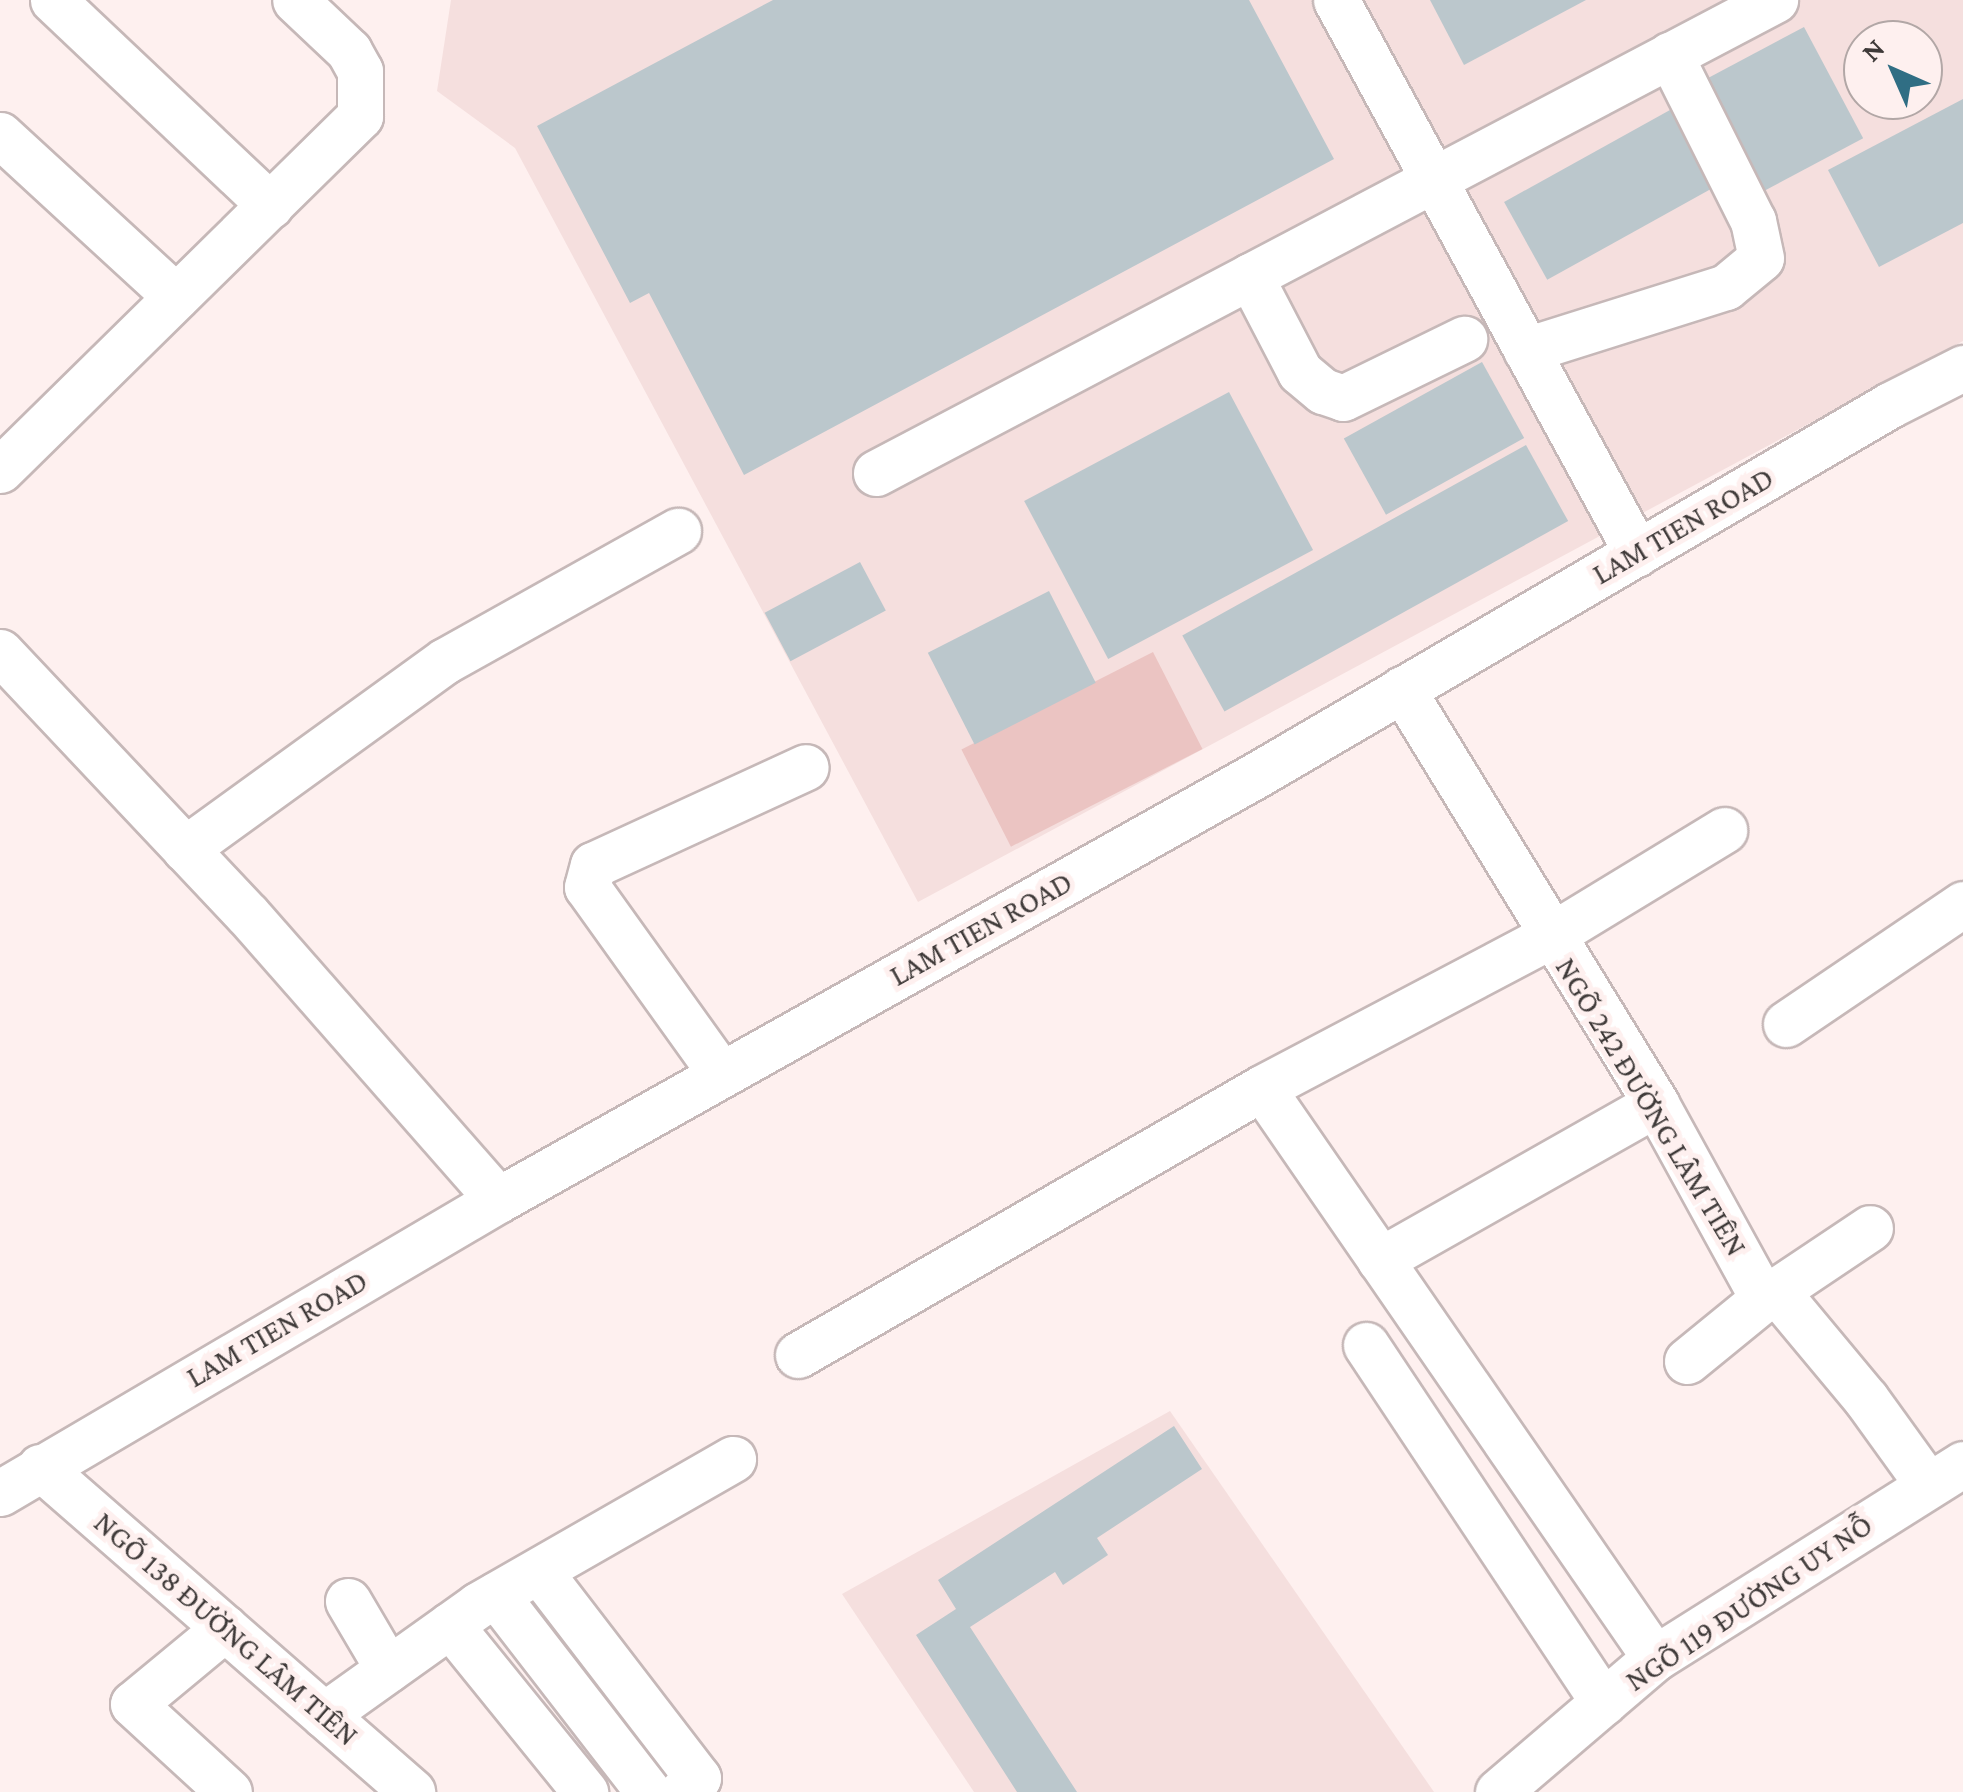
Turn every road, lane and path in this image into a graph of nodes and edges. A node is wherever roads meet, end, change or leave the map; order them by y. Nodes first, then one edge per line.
1 (53, 0) edge
2 (295, 0) edge
3 (1336, 0) edge
4 (1774, 0) edge
5 (1670, 56) junction
6 (0, 135) edge
7 (1434, 180) junction
8 (270, 205) junction
9 (1250, 276) junction
10 (176, 297) junction
11 (1464, 339) dead end
12 (1526, 350) junction
13 (1963, 368) edge
14 (0, 470) edge
15 (876, 473) dead end
16 (678, 531) dead end
17 (1636, 553) junction
18 (3, 660) edge
19 (1402, 690) junction
20 (806, 766) dead end
21 (1724, 830) dead end
22 (186, 849) junction
23 (1963, 904) edge
24 (1550, 936) junction
25 (1786, 1024) dead end
26 (721, 1074) junction
27 (1262, 1088) junction
28 (1656, 1104) junction
29 (498, 1200) junction
30 (1870, 1228) dead end
31 (1380, 1260) junction
32 (1770, 1295) junction
33 (1366, 1345) dead end
34 (798, 1355) dead end
35 (1688, 1361) dead end
36 (733, 1458) dead end
37 (40, 1467) junction
38 (1946, 1475) edge
39 (0, 1493) edge
40 (538, 1571) junction
41 (496, 1595) junction
42 (348, 1601) dead end
43 (450, 1625) junction
44 (225, 1628) junction
45 (590, 1642) junction
46 (1654, 1658) junction
47 (388, 1669) junction
48 (551, 1669) junction
49 (1602, 1702) junction
50 (512, 1703) junction
51 (644, 1710) junction
52 (324, 1715) junction
53 (605, 1738) junction
54 (576, 1780) edge
55 (230, 1792) edge
56 (412, 1792) edge
57 (648, 1792) edge
58 (682, 1792) edge
59 (1498, 1792) edge

1 - 8 street
2 - 8 street
3 - 7 street
4 - 5 street
5 - 7 street
5 - 12 street
6 - 10 street
7 - 9 street
7 - 12 street
8 - 10 street
9 - 11 street
9 - 15 street
10 - 14 street
12 - 17 street
13 - 17 street, LAM TIEN ROAD
16 - 22 street
17 - 19 street, LAM TIEN ROAD
18 - 22 street
19 - 24 street, NGÕ 242 ĐƯỜNG LÂM TIÊN
19 - 26 street, LAM TIEN ROAD
20 - 26 street
21 - 24 street
22 - 29 street
23 - 25 street
24 - 27 street
24 - 28 street, NGÕ 242 ĐƯỜNG LÂM TIÊN
26 - 29 street, LAM TIEN ROAD
27 - 31 street
27 - 34 street
28 - 31 street
28 - 32 street, NGÕ 242 ĐƯỜNG LÂM TIÊN
29 - 37 street, LAM TIEN ROAD
30 - 32 street
31 - 46 street
32 - 35 street
32 - 38 street, NGÕ 242 ĐƯỜNG LÂM TIÊN
33 - 49 street
36 - 40 street
37 - 39 street, LAM TIEN ROAD
37 - 44 street, NGÕ 138 ĐƯỜNG LÂM TIÊN
38 - 46 street, NGÕ 119 ĐƯỜNG UY NỖ
40 - 41 street
40 - 45 street
41 - 43 street
41 - 48 street
42 - 47 street
43 - 47 street
43 - 50 street
44 - 52 street, NGÕ 138 ĐƯỜNG LÂM TIÊN
44 - 55 street
45 - 48 street
45 - 51 street
46 - 49 street, NGÕ 119 ĐƯỜNG UY NỖ
47 - 52 street
48 - 50 street
48 - 53 street
49 - 59 street, NGÕ 119 ĐƯỜNG UY NỖ
50 - 54 street
51 - 53 street
51 - 58 street
52 - 56 street, NGÕ 138 ĐƯỜNG LÂM TIÊN
53 - 54 street
53 - 57 street

